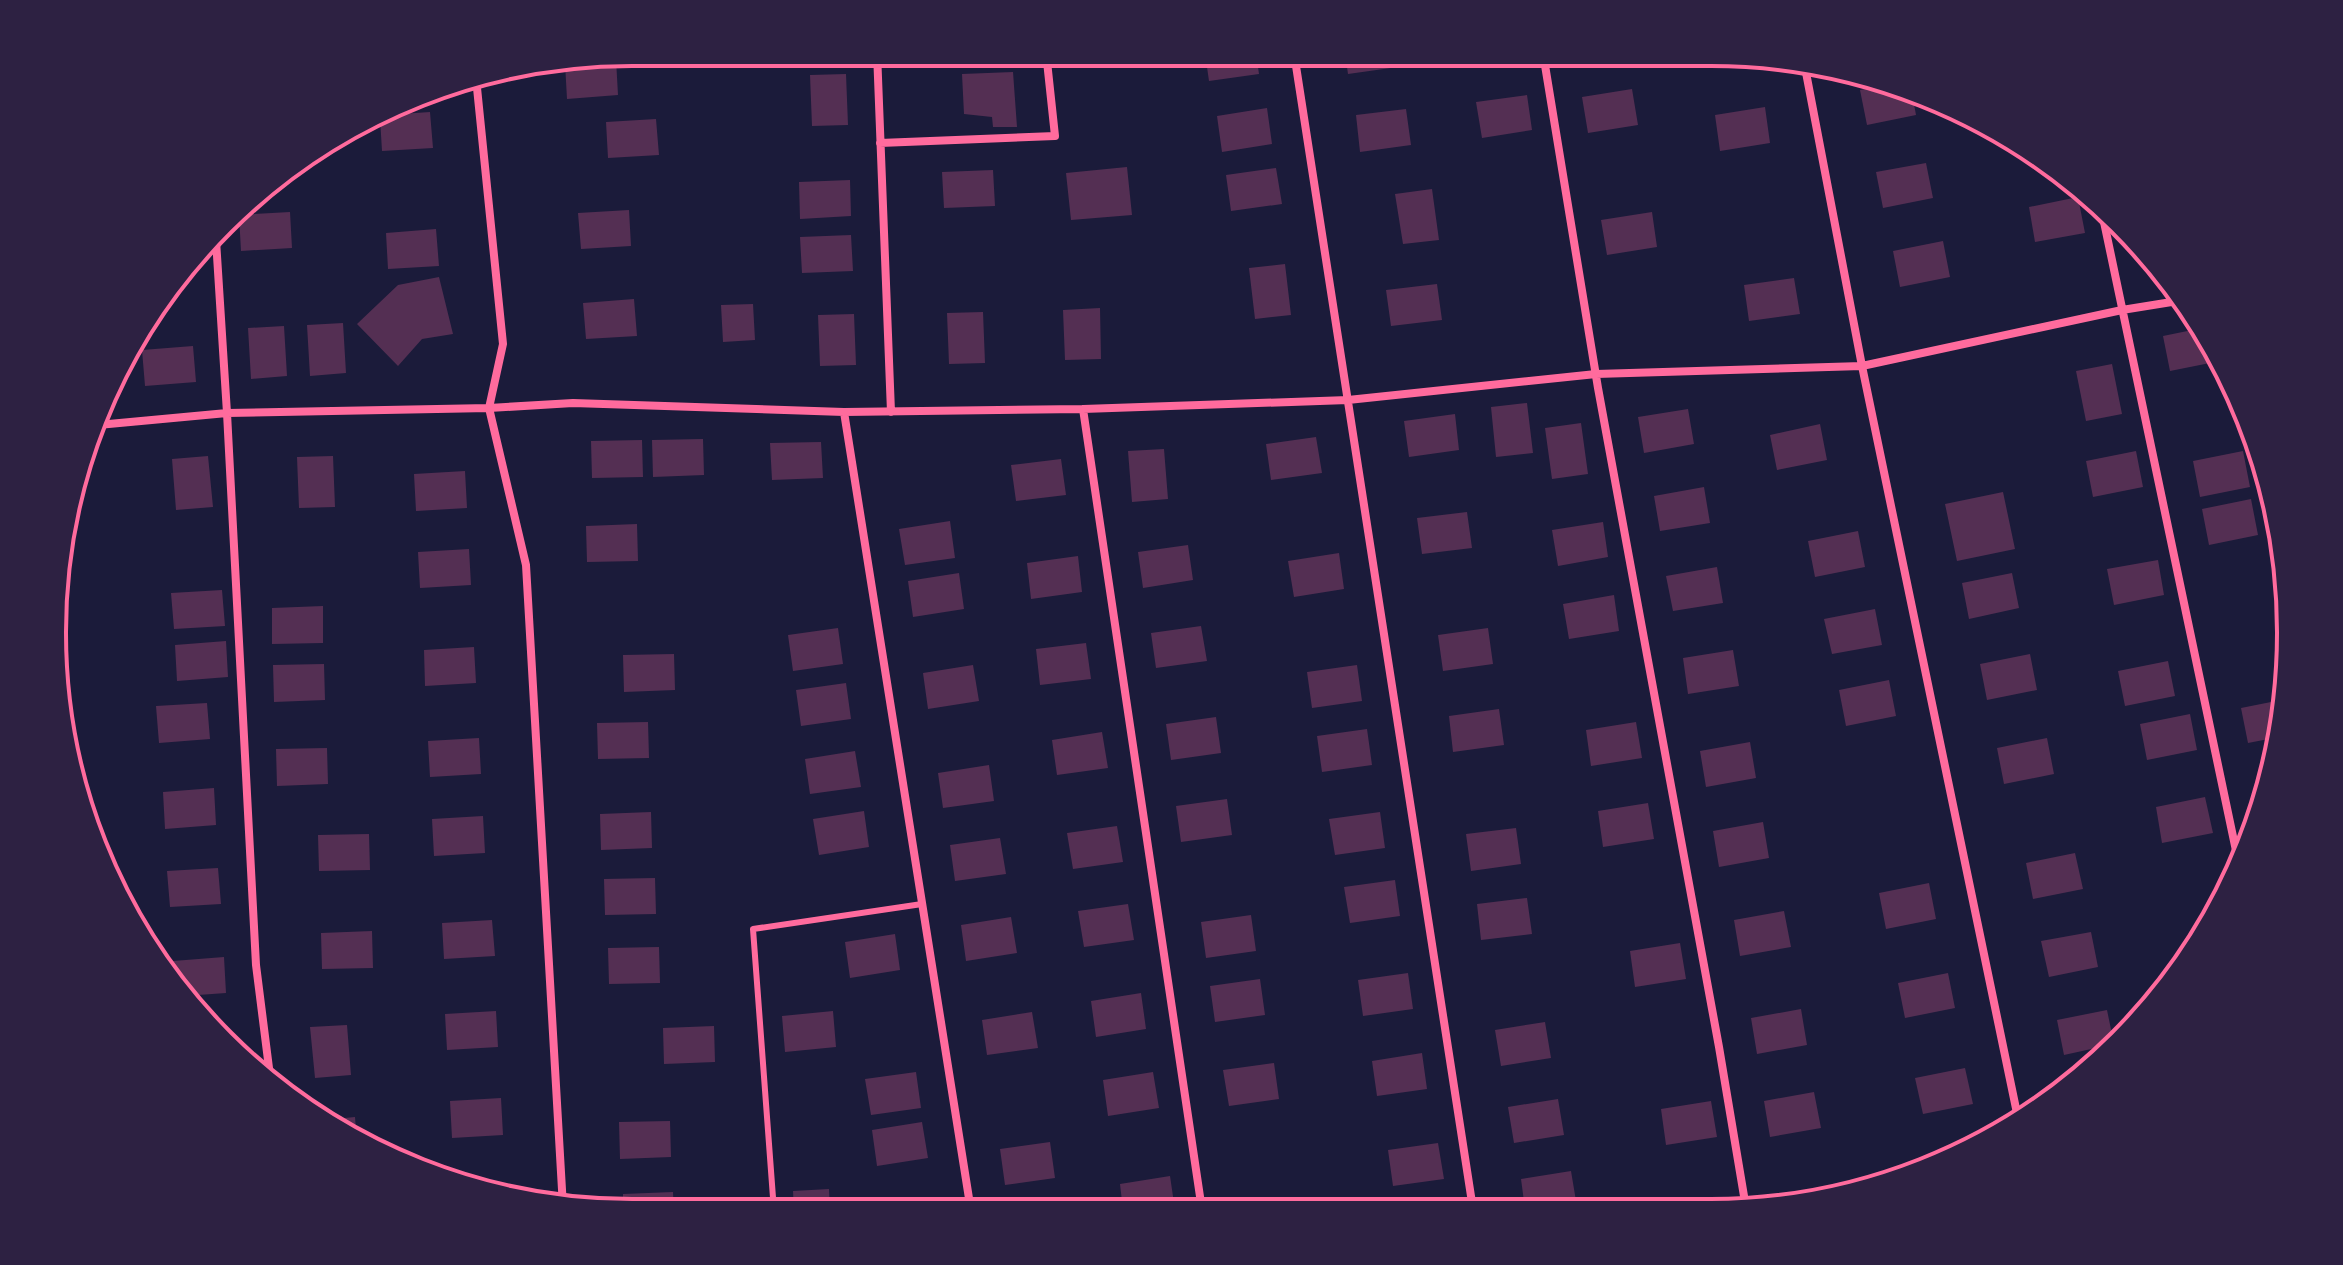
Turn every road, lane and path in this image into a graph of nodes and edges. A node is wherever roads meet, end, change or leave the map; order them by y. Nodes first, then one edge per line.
1 (877, 66) edge
2 (1048, 66) edge
3 (1296, 66) edge
4 (1545, 66) edge
5 (1806, 75) edge
6 (477, 88) edge
7 (880, 143) junction
8 (2105, 226) edge
9 (217, 249) edge
10 (2170, 302) edge
11 (2122, 310) junction
12 (1862, 366) junction
13 (1596, 374) junction
14 (1348, 400) junction
15 (489, 408) junction
16 (1083, 409) junction
17 (844, 412) junction
18 (891, 412) junction
19 (227, 413) junction
20 (106, 424) edge
21 (2235, 846) edge
22 (922, 904) junction
23 (269, 1066) edge
24 (2016, 1109) edge
25 (562, 1194) edge
26 (1744, 1198) edge
27 (773, 1199) edge
28 (969, 1199) edge
29 (1200, 1199) edge
30 (1471, 1199) edge

1 - 7 street
2 - 7 street
3 - 14 street
4 - 13 street
5 - 12 street
6 - 15 street
7 - 18 street
8 - 11 street
9 - 19 street
10 - 11 street
11 - 12 street
11 - 21 street
12 - 13 street
12 - 24 street
13 - 14 street
13 - 26 street
14 - 16 street
14 - 30 street
15 - 17 street
15 - 19 street
15 - 25 street
16 - 18 street
16 - 29 street
17 - 18 street
17 - 22 street
19 - 20 street
19 - 23 street
22 - 27 lane
22 - 28 street

